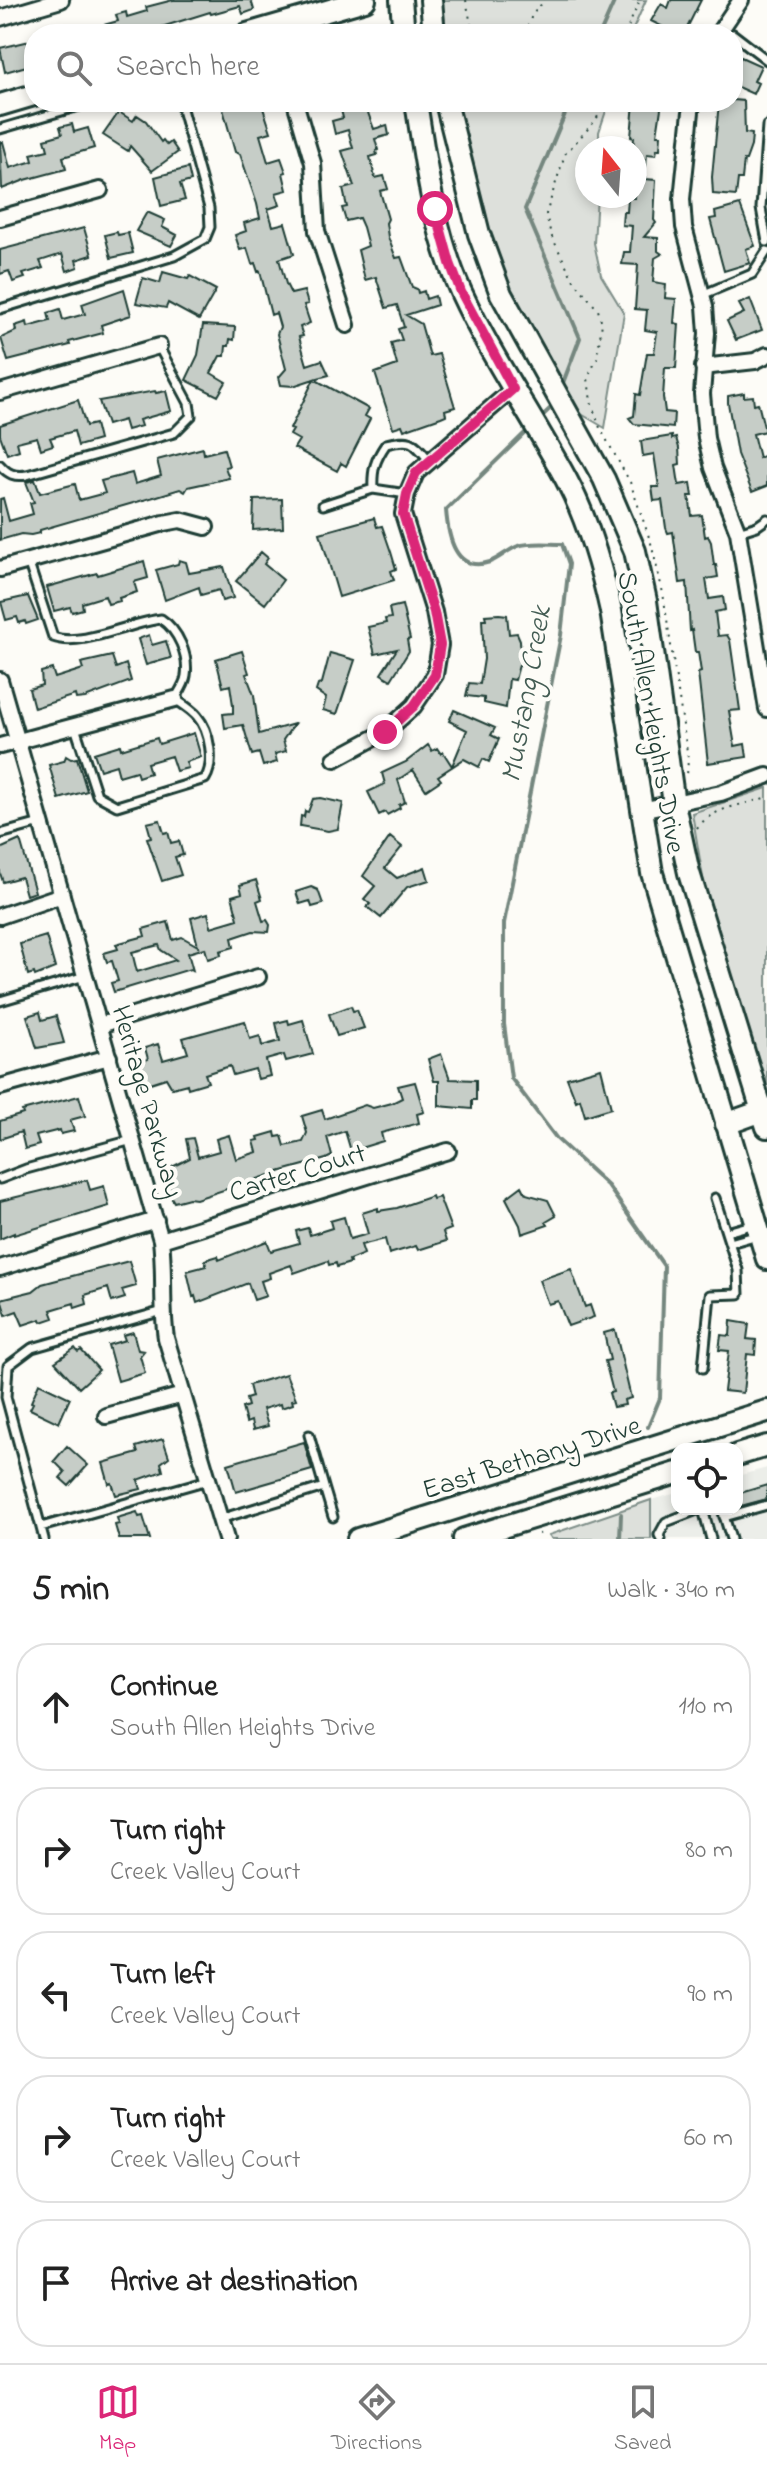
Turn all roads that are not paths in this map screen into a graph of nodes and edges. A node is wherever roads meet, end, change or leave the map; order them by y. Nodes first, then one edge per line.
1 (61, 0) edge
2 (365, 0) edge
3 (401, 0) edge
4 (431, 0) edge
5 (741, 0) edge
6 (0, 18) edge
7 (289, 24) edge
8 (403, 24) edge
9 (433, 24) edge
10 (730, 24) edge
11 (743, 43) edge
12 (767, 60) edge
13 (24, 98) edge
14 (0, 105) edge
15 (59, 112) edge
16 (183, 112) edge
17 (298, 112) edge
18 (417, 112) edge
19 (448, 112) edge
20 (690, 112) edge
21 (767, 126) edge
22 (0, 129) edge
23 (100, 190) dead end
24 (0, 218) edge
25 (767, 242) edge
26 (767, 251) edge
27 (702, 295) junction
28 (0, 309) edge
29 (347, 325) dead end
30 (159, 346) joint
31 (767, 355) edge
32 (703, 367) junction
33 (0, 392) edge
34 (516, 394) junction
35 (430, 461) junction
36 (0, 465) edge
37 (373, 489) junction
38 (407, 494) junction
39 (323, 505) dead end
40 (767, 519) edge
41 (206, 527) dead end
42 (738, 532) junction
43 (28, 561) junction
44 (0, 569) edge
45 (760, 613) edge
46 (0, 680) edge
47 (766, 692) edge
48 (175, 699) junction
49 (767, 709) edge
50 (75, 727) junction
51 (18, 741) junction
52 (0, 746) edge
53 (335, 759) dead end
54 (767, 776) edge
55 (674, 804) junction
56 (641, 810) junction
57 (41, 823) junction
58 (0, 834) edge
59 (62, 895) junction
60 (0, 916) edge
61 (85, 976) junction
62 (258, 977) dead end
63 (0, 1001) edge
64 (100, 1025) junction
65 (109, 1057) junction
66 (0, 1087) edge
67 (765, 1119) edge
68 (726, 1124) junction
69 (133, 1140) junction
70 (448, 1151) dead end
71 (0, 1179) edge
72 (715, 1198) dead end
73 (156, 1220) junction
74 (758, 1229) junction
75 (727, 1232) junction
76 (161, 1240) junction
77 (730, 1243) junction
78 (767, 1259) edge
79 (0, 1268) edge
80 (163, 1311) junction
81 (703, 1368) dead end
82 (183, 1395) junction
83 (767, 1411) edge
84 (106, 1416) dead end
85 (309, 1435) dead end
86 (767, 1446) edge
87 (743, 1453) edge
88 (671, 1475) edge
89 (208, 1480) junction
90 (324, 1487) junction
91 (767, 1505) edge
92 (743, 1509) edge
93 (685, 1515) edge
94 (703, 1515) edge
95 (724, 1515) edge
96 (333, 1517) dead end
97 (220, 1519) junction
98 (41, 1527) junction
99 (44, 1539) edge
100 (226, 1539) edge
101 (358, 1539) edge
102 (464, 1539) edge
103 (661, 1539) edge
104 (711, 1539) edge
105 (731, 1539) edge

1 - 6 street
2 - 7 main road
3 - 8 main road
4 - 9 main road
5 - 10 street
11 - 12 lane
13 - 14 main road
15 - 22 lane
16 - 28 lane
17 - 29 street
18 - 34 main road, South Allen Heights Drive
19 - 55 main road, South Allen Heights Drive
20 - 27 street
21 - 25 lane
23 - 24 street
26 - 27 lane
27 - 32 street
30 - 33 street
30 - 36 lane
31 - 32 street
32 - 42 street
34 - 35 street
34 - 56 main road, South Allen Heights Drive
35 - 37 lane
35 - 38 street
37 - 38 lane
37 - 39 lane
38 - 53 street
40 - 42 lane
41 - 43 street
42 - 45 street
43 - 44 street
43 - 48 lane
45 - 47 street
46 - 51 street, Heritage Parkway
47 - 49 street
48 - 50 street
48 - 50 lane
50 - 51 street
51 - 52 street
51 - 57 street, Heritage Parkway
54 - 55 street
55 - 56 street
55 - 67 main road, South Allen Heights Drive
56 - 68 main road, South Allen Heights Drive
57 - 58 lane
57 - 59 street, Heritage Parkway
59 - 60 street
59 - 61 street, Heritage Parkway
61 - 63 lane
61 - 64 street, Heritage Parkway
62 - 64 street
64 - 65 street, Heritage Parkway
65 - 66 street
65 - 69 street, Heritage Parkway
67 - 68 main road
68 - 74 main road, South Allen Heights Drive
69 - 71 lane
69 - 73 street, Heritage Parkway
70 - 76 street, Carter Court
72 - 75 lane
73 - 76 street, Heritage Parkway
73 - 79 street
74 - 75 lane
74 - 77 lane
74 - 78 main road, South Allen Heights Drive
75 - 77 lane
76 - 80 street, Heritage Parkway
77 - 81 lane
80 - 82 street, Heritage Parkway
80 - 98 lane
82 - 84 street
82 - 89 street, Heritage Parkway
83 - 101 main road, East Bethany Drive
85 - 90 lane
86 - 87 main road
88 - 102 main road
89 - 97 street, Heritage Parkway
89 - 98 lane
90 - 96 lane
90 - 97 lane
91 - 92 lane
93 - 103 lane
94 - 104 lane
95 - 105 lane
97 - 100 street, Heritage Parkway
98 - 99 lane

